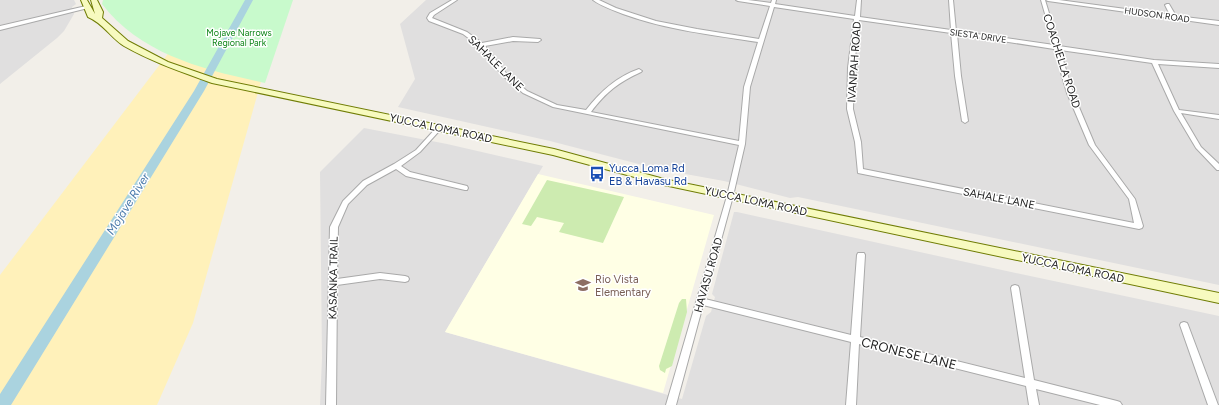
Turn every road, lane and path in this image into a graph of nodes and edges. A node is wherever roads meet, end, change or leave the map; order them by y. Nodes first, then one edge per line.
1 (94, 0) edge
2 (455, 0) edge
3 (595, 0) edge
4 (738, 0) edge
5 (859, 0) edge
6 (951, 0) edge
7 (1043, 0) edge
8 (1048, 0) edge
9 (773, 3) edge
10 (86, 5) edge
11 (1167, 5) dead end
12 (98, 14) junction
13 (857, 17) junction
14 (1174, 17) junction
15 (1219, 23) edge
16 (0, 28) edge
17 (954, 32) junction
18 (538, 40) dead end
19 (761, 41) junction
20 (481, 45) junction
21 (1058, 47) junction
22 (1154, 62) junction
23 (1219, 66) edge
24 (639, 71) dead end
25 (1177, 111) junction
26 (587, 113) junction
27 (1219, 117) edge
28 (965, 121) dead end
29 (439, 128) junction
30 (742, 144) junction
31 (396, 166) junction
32 (1219, 168) edge
33 (860, 171) joint
34 (465, 188) dead end
35 (730, 196) junction
36 (1139, 226) joint
37 (861, 255) dead end
38 (405, 279) dead end
39 (333, 283) junction
40 (1015, 288) dead end
41 (1219, 298) edge
42 (701, 301) junction
43 (1184, 325) dead end
44 (855, 339) junction
45 (1031, 384) junction
46 (331, 405) edge
47 (671, 405) edge
48 (851, 405) edge
49 (1034, 405) edge
50 (1117, 405) edge
51 (1213, 405) edge

1 - 12 main road
2 - 20 street, SAHALE LANE
3 - 19 street
4 - 9 street, SIESTA DRIVE
5 - 13 street, IVANPAH ROAD
6 - 17 street
7 - 21 street, COACHELLA ROAD
8 - 14 street, HUDSON ROAD
9 - 13 street, SIESTA DRIVE
9 - 19 street, HAVASU ROAD
10 - 12 main road, YUCCA LOMA ROAD
10 - 16 street
11 - 14 street
12 - 29 main road, YUCCA LOMA ROAD
13 - 17 street, SIESTA DRIVE
13 - 33 street, IVANPAH ROAD
14 - 15 street, HUDSON ROAD
17 - 21 street, SIESTA DRIVE
17 - 28 street
18 - 20 street
19 - 30 street, HAVASU ROAD
20 - 26 street, SAHALE LANE
21 - 22 street, SIESTA DRIVE
21 - 36 street, COACHELLA ROAD
22 - 23 street, SIESTA DRIVE
22 - 25 street
24 - 26 street
25 - 27 street
25 - 32 street
26 - 30 street, SAHALE LANE
29 - 31 street, KASANKA TRAIL
29 - 35 main road, YUCCA LOMA ROAD
30 - 35 street, HAVASU ROAD
31 - 34 street
31 - 39 street, KASANKA TRAIL
33 - 36 street, SAHALE LANE
35 - 41 main road, YUCCA LOMA ROAD
35 - 42 street, HAVASU ROAD
37 - 44 street
38 - 39 street
39 - 46 street, KASANKA TRAIL
40 - 45 street
42 - 44 street, CRONESE LANE
42 - 47 street, HAVASU ROAD
43 - 51 street
44 - 45 street, CRONESE LANE
44 - 48 street
45 - 49 street
45 - 50 street, CRONESE LANE

